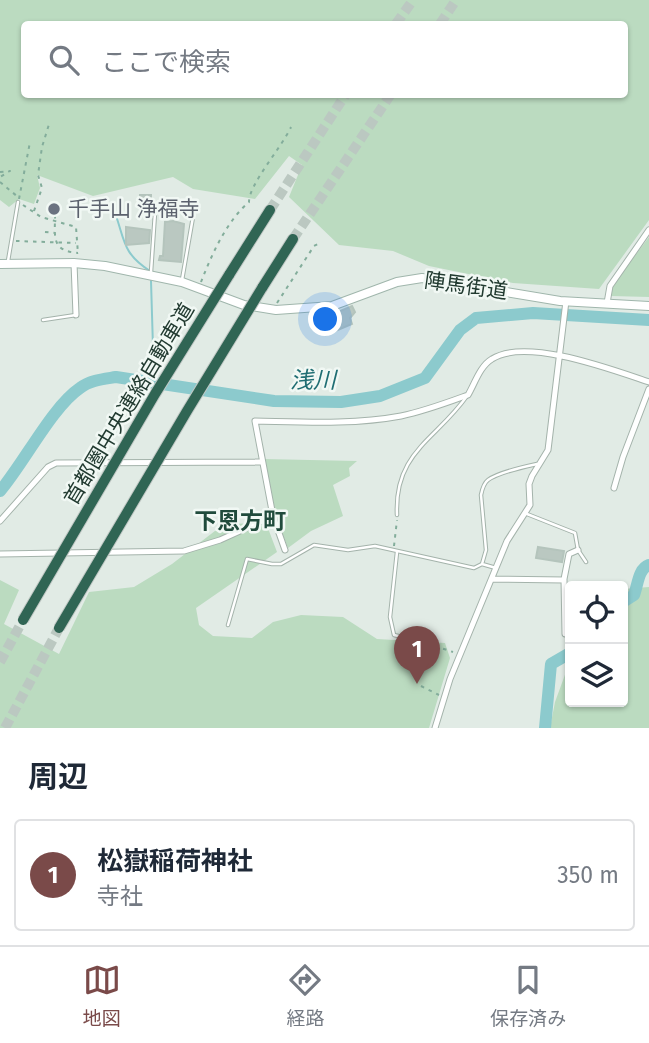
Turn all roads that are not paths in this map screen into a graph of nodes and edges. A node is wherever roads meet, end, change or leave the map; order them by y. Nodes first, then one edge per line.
1 (19, 200) road end
2 (181, 205) dead end
3 (270, 210) tunnel mouth
4 (155, 213) dead end
5 (649, 230) edge
6 (293, 239) tunnel mouth
7 (74, 263) junction
8 (4, 264) edge
9 (150, 275) junction
10 (182, 282) junction
11 (565, 303) junction
12 (607, 303) junction
13 (649, 306) edge
14 (76, 315) joint
15 (43, 320) dead end
16 (559, 356) junction
17 (649, 382) edge
18 (649, 390) edge
19 (468, 395) junction
20 (261, 462) junction
21 (539, 463) junction
22 (614, 488) dead end
23 (527, 514) junction
24 (397, 515) road end
25 (273, 516) junction
26 (0, 521) edge
27 (285, 550) dead end
28 (578, 550) junction
29 (395, 551) junction
30 (0, 554) edge
31 (586, 562) dead end
32 (482, 564) junction
33 (496, 568) junction
34 (492, 579) junction
35 (564, 580) junction
36 (23, 620) tunnel mouth
37 (229, 625) dead end
38 (59, 628) tunnel mouth
39 (565, 634) dead end
40 (431, 644) road end
41 (435, 728) edge

1 - 8 lane
2 - 10 lane
3 - 36 highway, 首都圏中央連絡自動車道, bridge
4 - 9 lane
5 - 12 street
6 - 38 highway, bridge
7 - 8 main road, 陣馬街道
7 - 9 main road, 陣馬街道
7 - 14 street
9 - 10 main road, 陣馬街道
10 - 11 main road, 陣馬街道
11 - 12 main road, 陣馬街道
11 - 16 street
12 - 13 main road, 陣馬街道
14 - 15 lane
16 - 17 street
16 - 19 street
16 - 21 street
18 - 22 street
19 - 20 street
19 - 24 lane
20 - 25 street
20 - 26 street
21 - 23 street
21 - 32 lane
23 - 28 lane
23 - 33 street
25 - 27 street
25 - 30 street
28 - 31 lane
28 - 35 street
29 - 32 lane
29 - 37 lane
29 - 40 lane
32 - 33 lane
33 - 34 street
34 - 35 street
34 - 41 street
35 - 39 street

